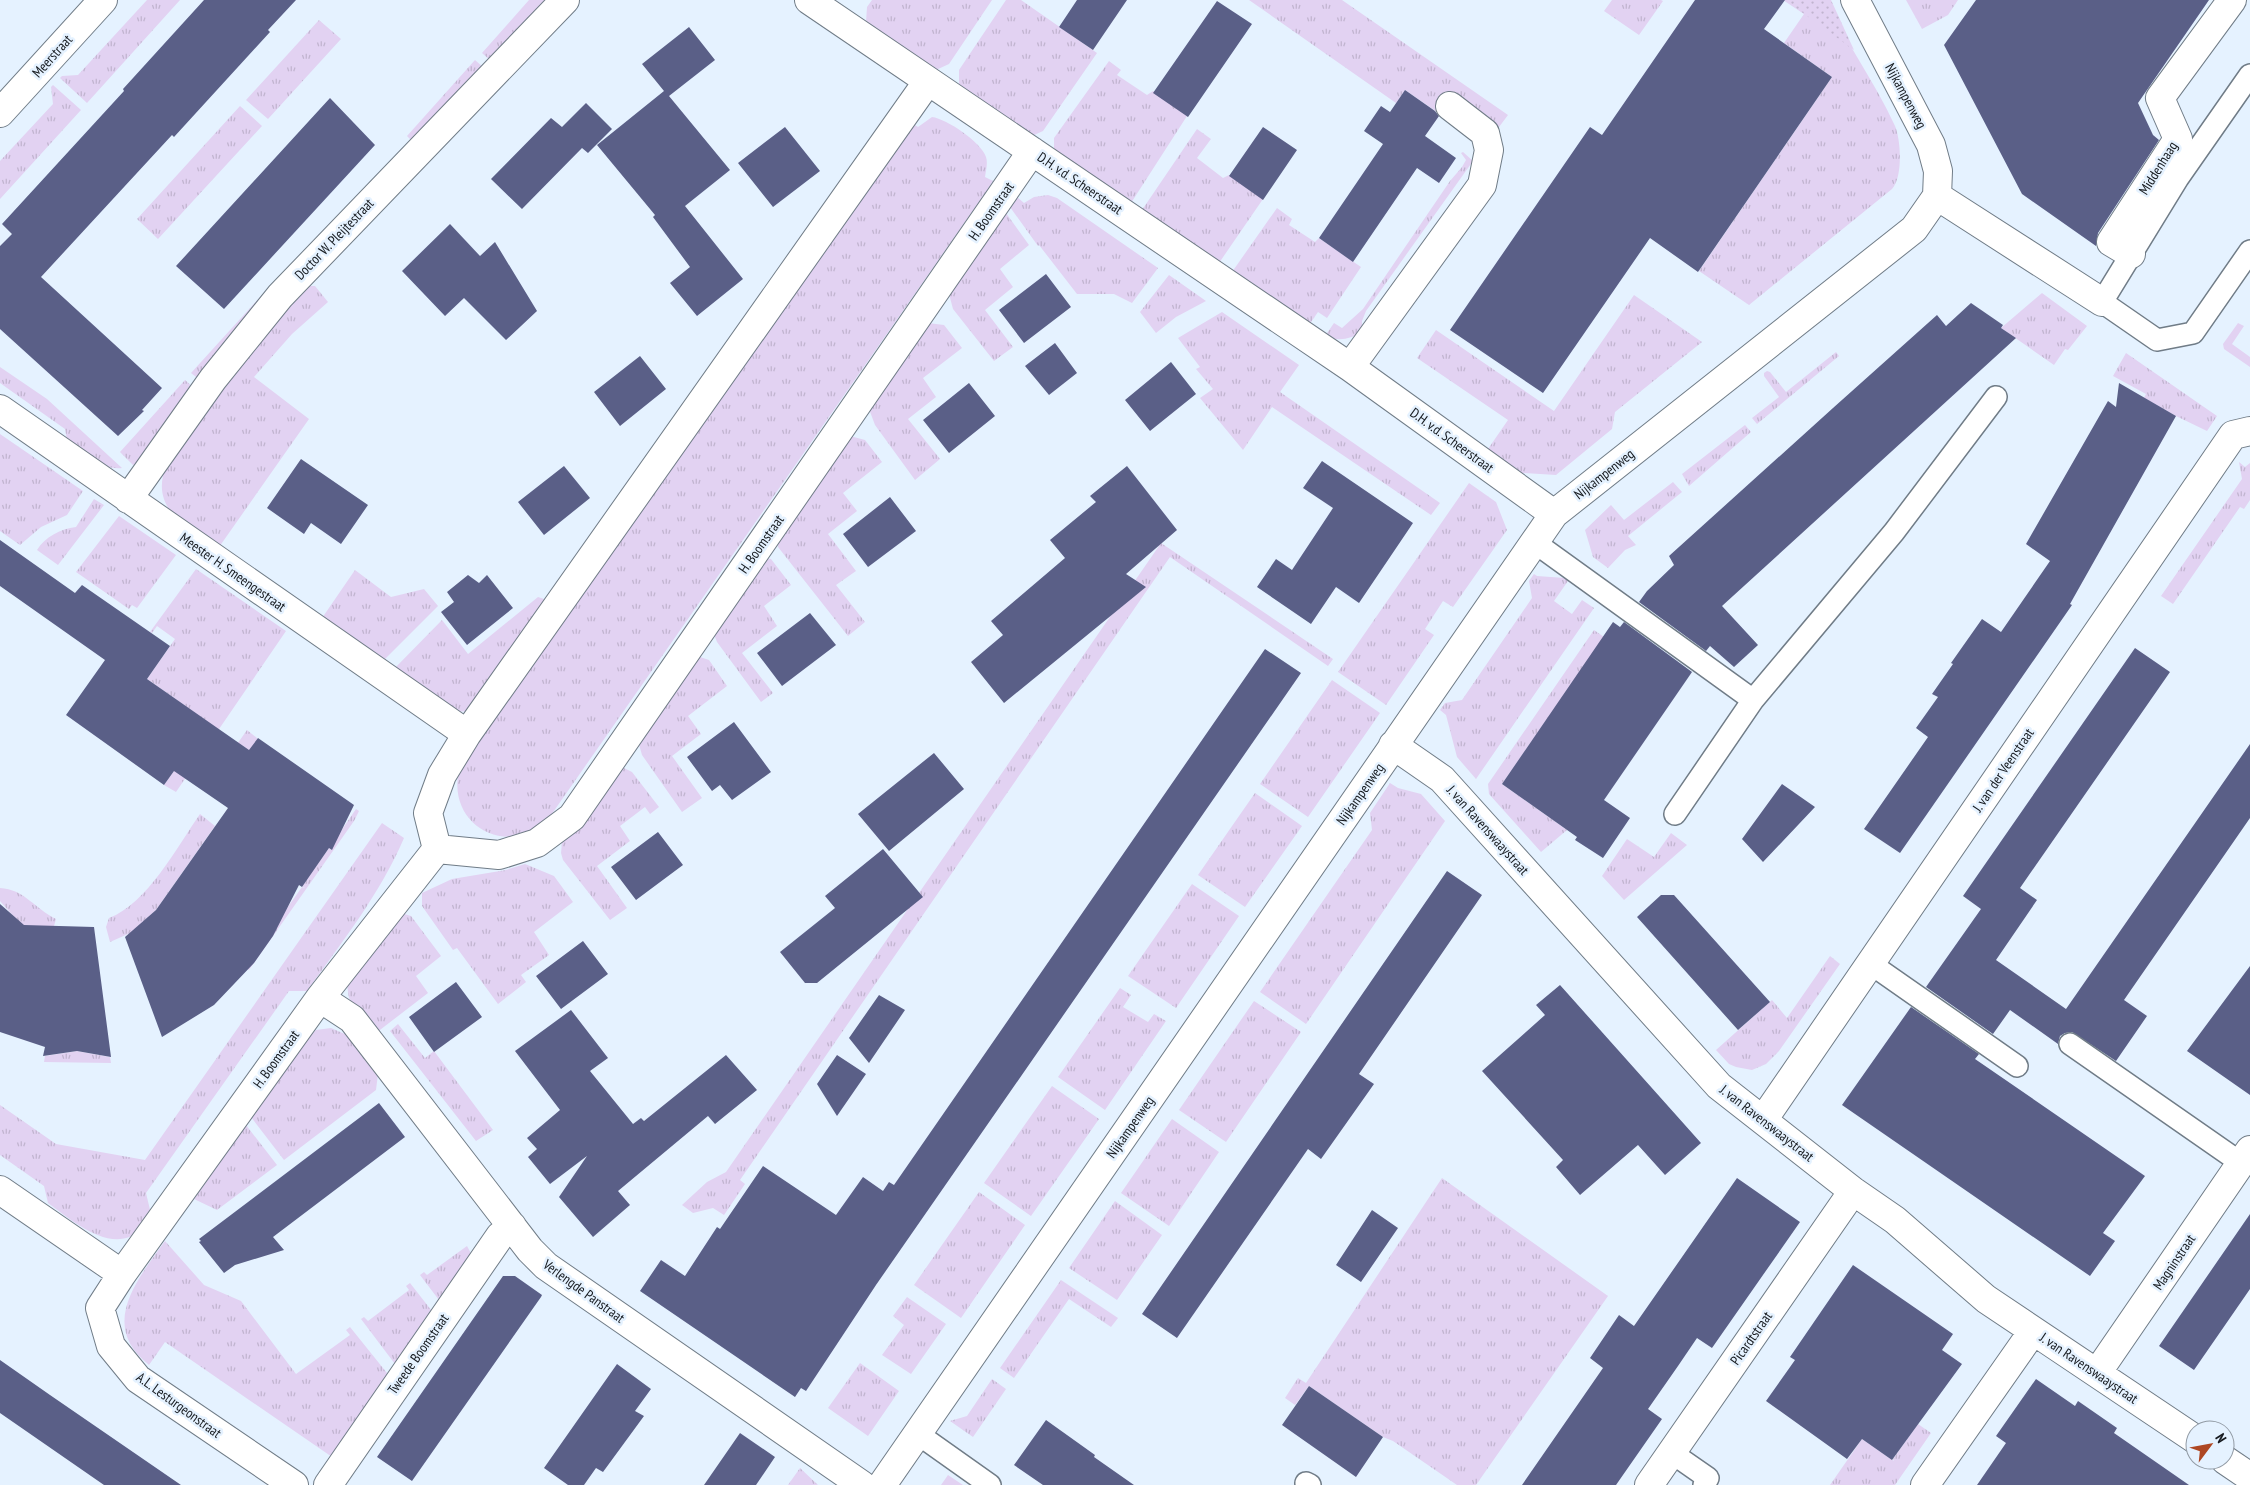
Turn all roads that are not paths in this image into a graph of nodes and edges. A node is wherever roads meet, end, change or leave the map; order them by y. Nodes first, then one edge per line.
1 (103, 0) edge
2 (565, 0) edge
3 (809, 0) edge
4 (1855, 0) edge
5 (2232, 0) edge
6 (2250, 75) edge
7 (928, 81) junction
8 (1450, 106) dead end
9 (0, 113) edge
10 (1032, 151) junction
11 (1937, 196) junction
12 (2250, 251) edge
13 (2131, 254) junction
14 (2102, 302) junction
15 (1350, 367) junction
16 (1996, 397) dead end
17 (0, 409) edge
18 (2250, 431) edge
19 (128, 499) junction
20 (1554, 514) junction
21 (1534, 542) junction
22 (1753, 700) junction
23 (468, 734) junction
24 (1393, 745) junction
25 (1675, 814) dead end
26 (437, 849) junction
27 (1871, 964) junction
28 (320, 998) junction
29 (2070, 1044) dead end
30 (2017, 1066) dead end
31 (1763, 1120) junction
32 (2246, 1157) edge
33 (0, 1190) edge
34 (1853, 1190) junction
35 (512, 1226) junction
36 (122, 1274) junction
37 (2033, 1331) junction
38 (2097, 1373) junction
39 (2185, 1432) edge
40 (918, 1434) junction
41 (1672, 1453) junction
42 (2235, 1467) edge
43 (2250, 1477) edge
44 (294, 1485) edge
45 (328, 1485) edge
46 (862, 1485) edge
47 (882, 1485) edge
48 (990, 1485) edge
49 (1649, 1485) edge
50 (1704, 1485) edge
51 (1925, 1485) edge

1 - 9 street, Meerstraat
2 - 19 street, Doctor W. Pleijtestraat
3 - 7 street, D.H. v.d. Scheerstraat
4 - 11 street, Nijkampenweg
5 - 13 street, Middenhaag
6 - 13 lane, Middenhaag
7 - 10 street, D.H. v.d. Scheerstraat
7 - 23 street
8 - 15 street
10 - 15 street, D.H. v.d. Scheerstraat
10 - 26 street, H. Boomstraat
11 - 14 street
11 - 20 street, Nijkampenweg
12 - 14 lane
13 - 14 lane, Middenhaag
15 - 20 street, D.H. v.d. Scheerstraat
16 - 22 lane
17 - 19 street, Meester H. Smeengestraat
18 - 27 street, J. van der Veenstraat
19 - 23 street, Meester H. Smeengestraat
20 - 21 street, Nijkampenweg
21 - 22 lane
21 - 24 street, Nijkampenweg
22 - 25 lane
23 - 26 street
24 - 31 street, J. van Ravenswaaystraat
24 - 40 street, Nijkampenweg
26 - 28 street, H. Boomstraat
27 - 30 lane
27 - 31 street, J. van der Veenstraat
28 - 35 street, Verlengde Panstraat
28 - 36 street, H. Boomstraat
29 - 32 lane
31 - 34 street, J. van Ravenswaaystraat
32 - 38 street, Magninstraat
33 - 36 street
34 - 37 street, J. van Ravenswaaystraat
34 - 41 street, Picardtstraat
35 - 45 street, Tweede Boomstraat
35 - 46 street, Verlengde Panstraat
36 - 44 street, A.L. Lesturgeonstraat
37 - 38 street, J. van Ravenswaaystraat
37 - 51 street
38 - 39 street, J. van Ravenswaaystraat
40 - 47 street, Nijkampenweg
40 - 48 lane
41 - 49 street, Picardtstraat
41 - 50 lane
42 - 43 street

